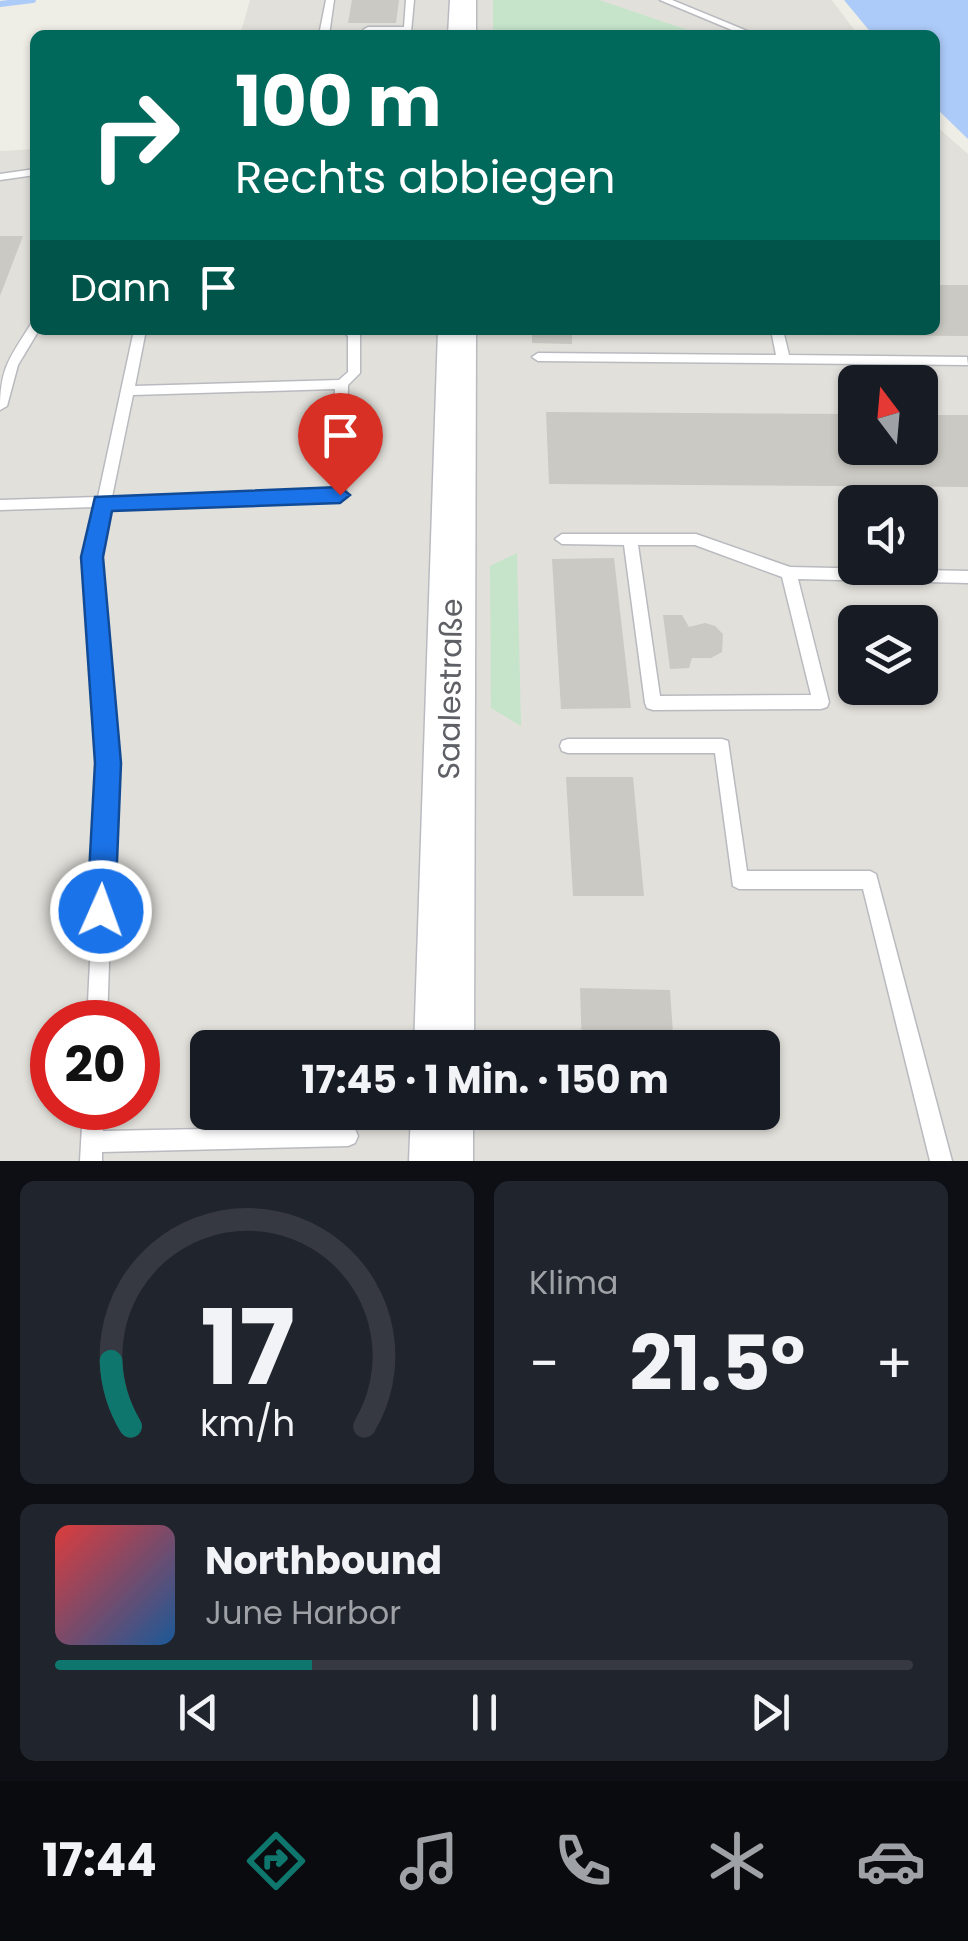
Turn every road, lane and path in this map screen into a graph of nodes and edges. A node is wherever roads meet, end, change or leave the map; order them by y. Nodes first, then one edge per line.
1 (330, 0) edge
2 (410, 0) edge
3 (463, 0) edge
4 (664, 0) edge
5 (325, 30) edge
6 (368, 30) edge
7 (408, 30) edge
8 (408, 30) edge
9 (462, 30) edge
10 (739, 30) edge
11 (30, 173) edge
12 (0, 177) edge
13 (30, 334) edge
14 (139, 335) edge
15 (354, 335) edge
16 (457, 335) edge
17 (778, 335) edge
18 (538, 356) dead end
19 (783, 359) junction
20 (968, 361) edge
21 (6, 365) edge
22 (342, 384) junction
23 (127, 391) junction
24 (0, 406) edge
25 (103, 503) junction
26 (0, 505) edge
27 (562, 539) dead end
28 (630, 540) junction
29 (788, 573) junction
30 (968, 577) edge
31 (568, 746) dead end
32 (97, 1000) edge
33 (444, 1030) edge
34 (442, 1130) edge
35 (348, 1136) dead end
36 (91, 1151) edge
37 (442, 1161) edge
38 (941, 1161) edge

1 - 5 lane
2 - 8 lane
3 - 9 main road
4 - 10 lane
6 - 7 lane
11 - 12 lane
13 - 21 lane
14 - 23 lane
15 - 22 lane
16 - 33 main road, Saalestraße
17 - 19 lane
18 - 19 lane
19 - 20 lane
21 - 24 lane
22 - 23 lane
22 - 25 lane
23 - 25 lane
25 - 26 lane
25 - 32 lane
27 - 28 lane
28 - 29 lane
28 - 29 lane
29 - 30 lane
31 - 38 lane
34 - 37 main road
35 - 36 lane

